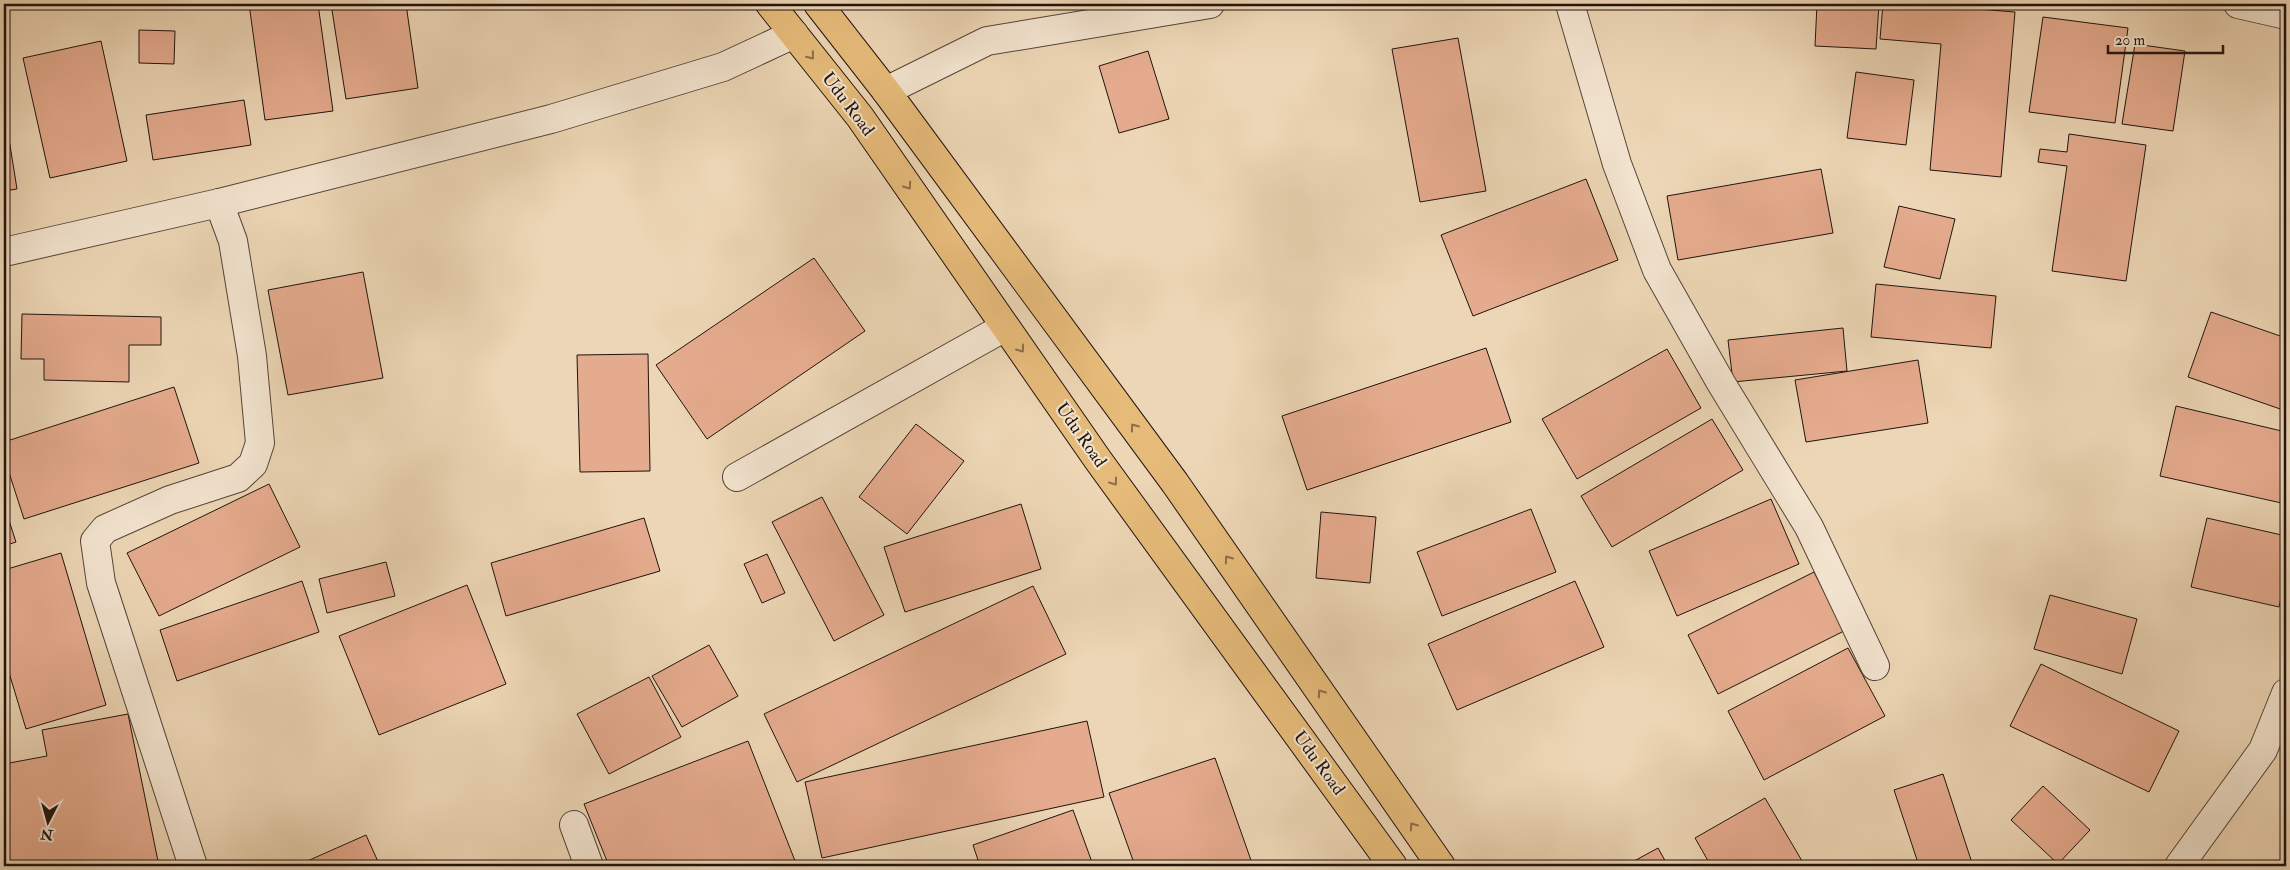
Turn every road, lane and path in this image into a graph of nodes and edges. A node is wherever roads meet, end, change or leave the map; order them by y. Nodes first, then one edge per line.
1 (770, 4) edge
2 (818, 4) edge
3 (1210, 4) edge
4 (1570, 4) edge
5 (2238, 4) edge
6 (2286, 15) edge
7 (794, 34) junction
8 (886, 91) junction
9 (219, 203) junction
10 (4, 252) edge
11 (1005, 327) junction
12 (737, 477) dead end
13 (1875, 666) dead end
14 (2286, 693) edge
15 (574, 825) dead end
16 (193, 866) edge
17 (590, 866) edge
18 (1393, 866) edge
19 (1441, 866) edge
20 (2179, 866) edge

1 - 7 main road, Udu Road
2 - 8 main road
3 - 8 street
4 - 13 street
5 - 6 street
7 - 9 street
7 -> 11 main road, Udu Road
19 -> 8 main road
9 - 10 street
9 - 16 street
11 - 12 street
11 -> 18 main road, Udu Road
14 - 20 street
15 - 17 street

